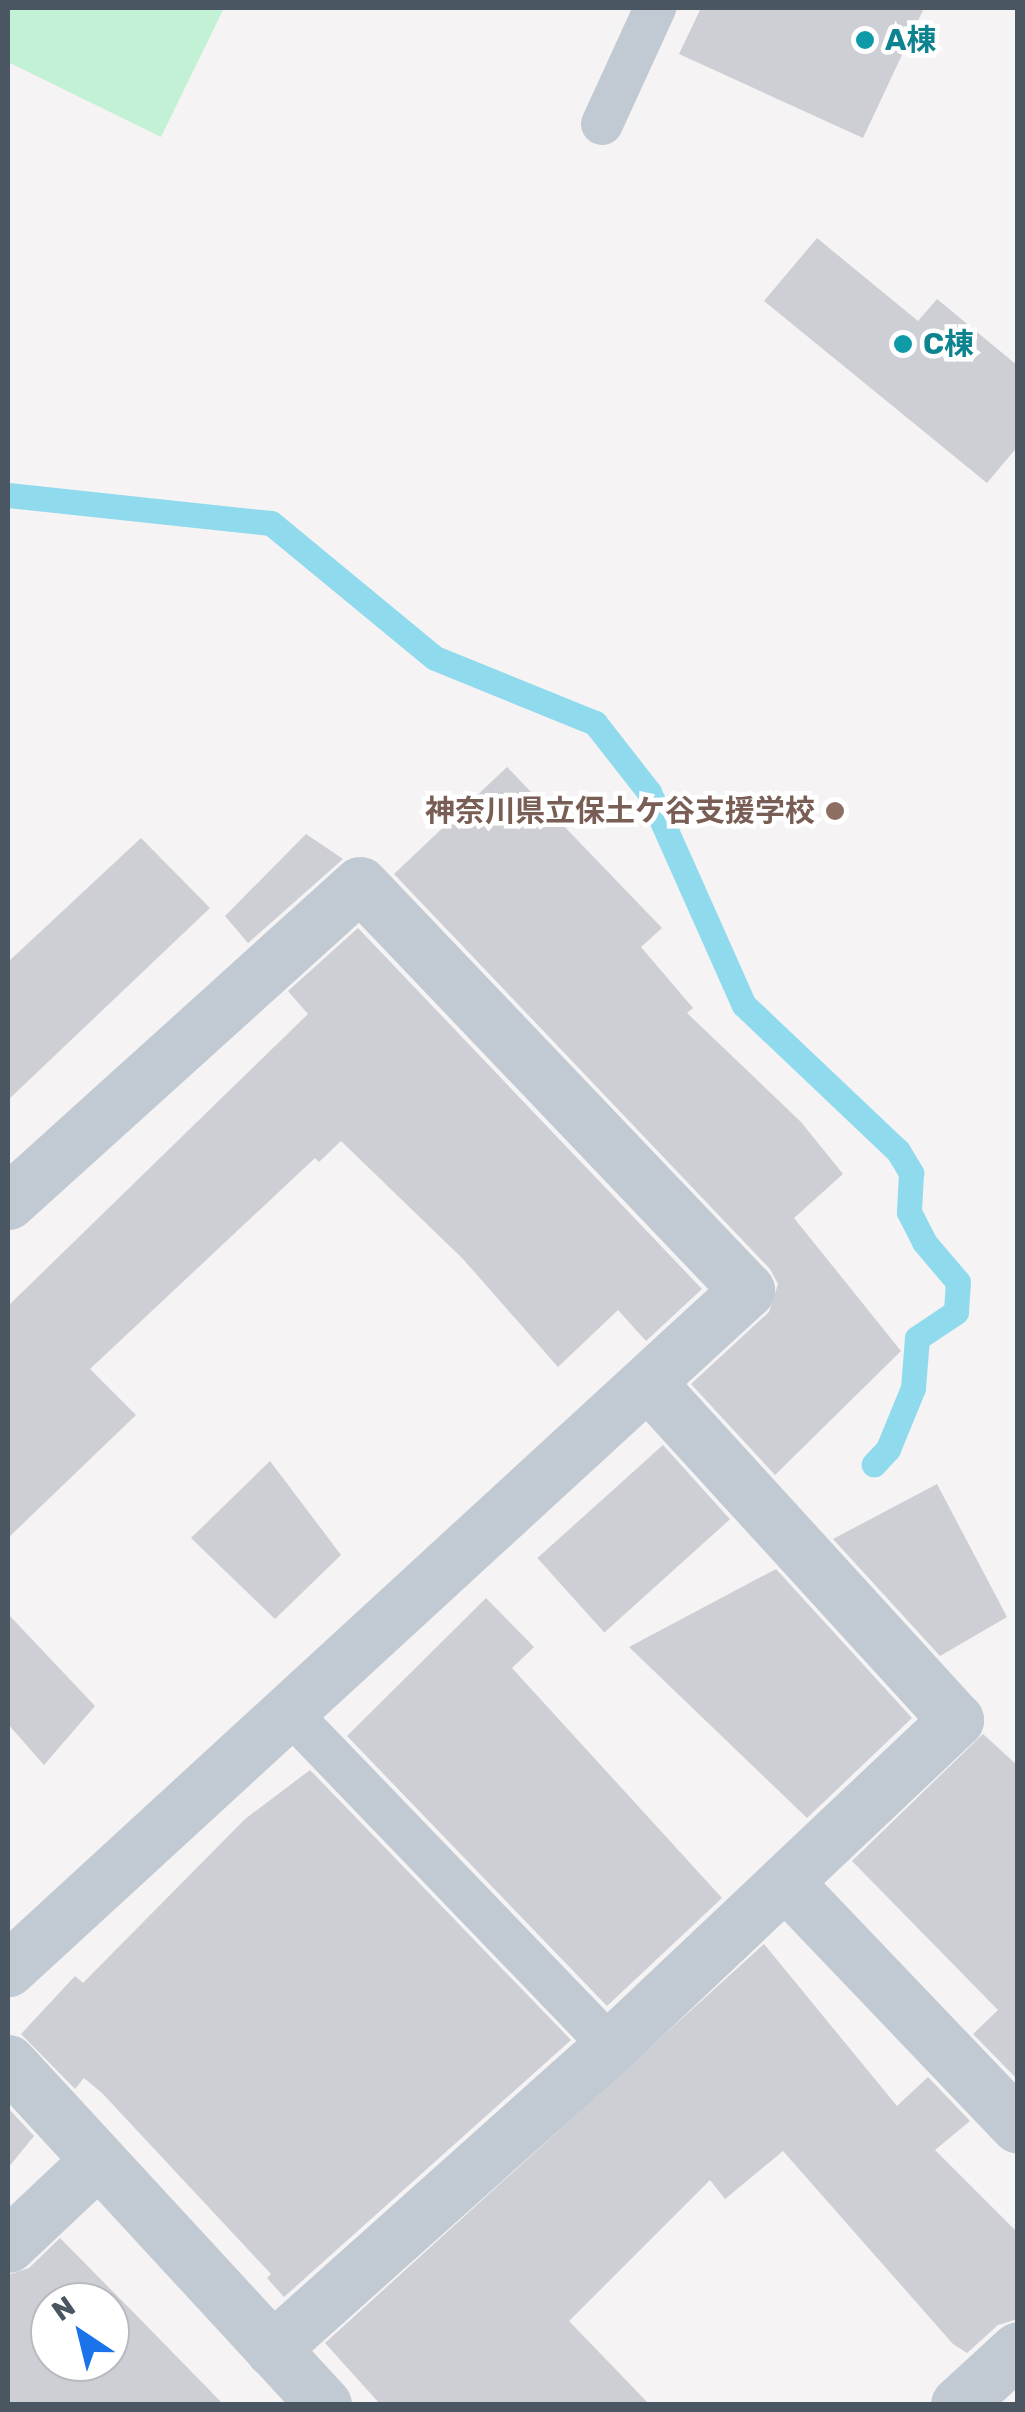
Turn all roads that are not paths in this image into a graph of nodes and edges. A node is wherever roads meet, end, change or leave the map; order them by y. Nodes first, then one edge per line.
1 (655, 8) edge
2 (602, 124) dead end
3 (8, 1202) edge
4 (650, 1385) junction
5 (290, 1712) junction
6 (786, 1882) junction
7 (8, 1968) edge
8 (611, 2046) junction
9 (8, 2062) edge
10 (1018, 2126) edge
11 (97, 2162) junction
12 (8, 2245) edge
13 (272, 2349) junction
14 (1018, 2349) edge
15 (324, 2404) edge
16 (958, 2404) edge

1 - 2 lane
3 - 4 street
4 - 5 street
4 - 6 street
5 - 7 street
5 - 8 lane
6 - 8 street
6 - 10 street
8 - 13 street
9 - 11 street
11 - 12 street
11 - 13 street
13 - 15 street
14 - 16 street

